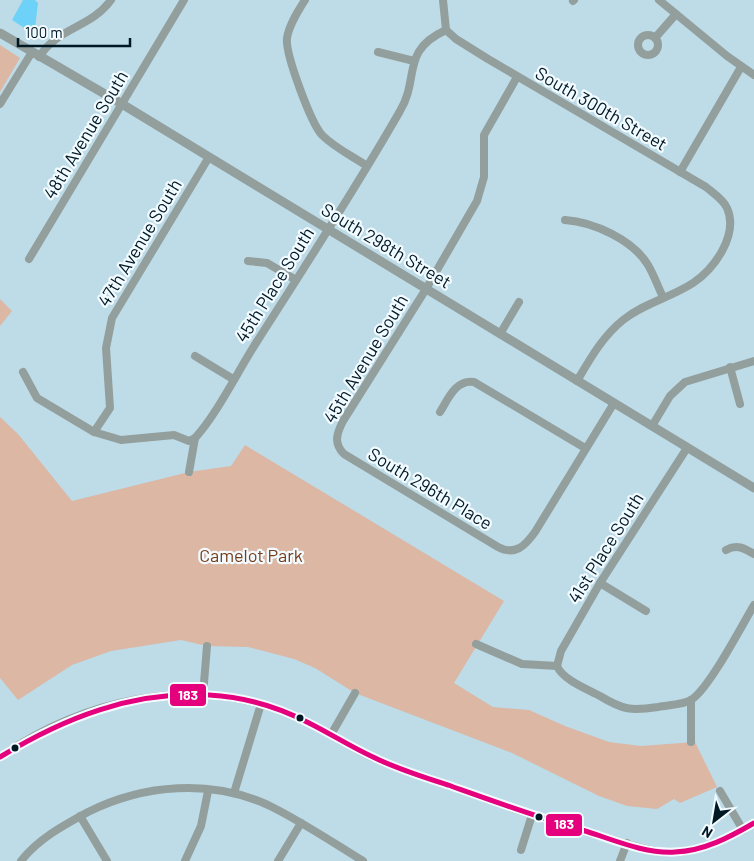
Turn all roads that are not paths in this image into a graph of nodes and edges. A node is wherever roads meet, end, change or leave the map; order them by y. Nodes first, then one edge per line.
1 (111, 0) edge
2 (184, 0) edge
3 (305, 0) edge
4 (443, 0) edge
5 (659, 0) edge
6 (676, 14) junction
7 (446, 30) junction
8 (0, 33) edge
9 (655, 38) dead end
10 (378, 52) dead end
11 (36, 54) junction
12 (414, 61) junction
13 (741, 67) junction
14 (754, 75) edge
15 (517, 77) junction
16 (0, 104) edge
17 (122, 104) junction
18 (209, 157) junction
19 (367, 166) junction
20 (680, 172) junction
21 (565, 220) dead end
22 (328, 230) junction
23 (29, 259) dead end
24 (248, 261) dead end
25 (296, 280) junction
26 (426, 289) junction
27 (663, 297) junction
28 (519, 302) dead end
29 (500, 334) junction
30 (195, 356) dead end
31 (754, 361) edge
32 (730, 367) junction
33 (22, 372) dead end
34 (233, 379) junction
35 (577, 381) junction
36 (614, 403) junction
37 (740, 404) dead end
38 (440, 412) dead end
39 (652, 426) junction
40 (94, 432) junction
41 (195, 438) junction
42 (337, 442) joint
43 (585, 448) junction
44 (688, 448) junction
45 (189, 472) dead end
46 (754, 488) edge
47 (726, 550) dead end
48 (754, 554) edge
49 (600, 583) junction
50 (754, 605) edge
51 (646, 612) dead end
52 (476, 644) dead end
53 (207, 646) dead end
54 (557, 666) junction
55 (355, 693) dead end
56 (203, 695) junction
57 (691, 700) junction
58 (261, 704) junction
59 (332, 733) junction
60 (691, 742) dead end
61 (0, 745) edge
62 (2, 755) edge
63 (208, 791) junction
64 (720, 791) dead end
65 (234, 793) junction
66 (532, 815) junction
67 (80, 816) junction
68 (301, 823) junction
69 (754, 823) edge
70 (743, 830) junction
71 (627, 843) junction
72 (521, 850) dead end
73 (21, 861) edge
74 (107, 861) edge
75 (184, 861) edge
76 (278, 861) edge
77 (363, 861) edge
78 (620, 861) edge

1 - 11 street
2 - 17 street, 48th Avenue South
3 - 19 street
4 - 7 street
5 - 6 street
6 - 9 street
6 - 13 street
7 - 12 street, 45th Place South
7 - 15 street, South 300th Street
8 - 11 street, South 298th Street
10 - 12 street
11 - 16 street
11 - 17 street, South 298th Street
12 - 19 street, 45th Place South
13 - 14 street
13 - 20 street
15 - 20 street, South 300th Street
15 - 26 street, 45th Avenue South
17 - 18 street, South 298th Street
17 - 23 street, 48th Avenue South
18 - 22 street, South 298th Street
18 - 40 street, 47th Avenue South
19 - 22 street, 45th Place South
20 - 27 street, South 300th Street
21 - 27 street
22 - 25 street, 45th Place South
22 - 26 street, South 298th Street
24 - 25 street
25 - 34 street, 45th Place South
26 - 29 street, South 298th Street
26 - 42 street, 45th Avenue South
27 - 35 street
28 - 29 street
29 - 35 street, South 298th Street
30 - 34 street
31 - 32 street
32 - 37 street
32 - 39 street
33 - 40 street
34 - 41 street, 45th Place South
35 - 36 street, South 298th Street
36 - 39 street, South 298th Street
36 - 43 street
38 - 43 street
39 - 44 street, South 298th Street
40 - 41 street
41 - 45 street, 45th Place South
42 - 43 street, South 296th Place
44 - 46 street, South 298th Street
44 - 49 street, 41st Place South
47 - 48 street
49 - 51 street
49 - 54 street, 41st Place South
50 - 57 street
52 - 54 street
53 - 56 street
54 - 57 street
55 - 59 street
56 - 58 street
56 - 62 street
57 - 60 street
58 - 59 street
58 - 65 street
59 - 66 street
61 - 62 street
63 - 65 street
63 - 67 street
63 - 75 street
64 - 70 street
65 - 68 street
66 - 71 street
66 - 72 street
67 - 73 street
67 - 74 street
68 - 76 street
68 - 77 street
69 - 70 street
70 - 71 street
71 - 78 street

